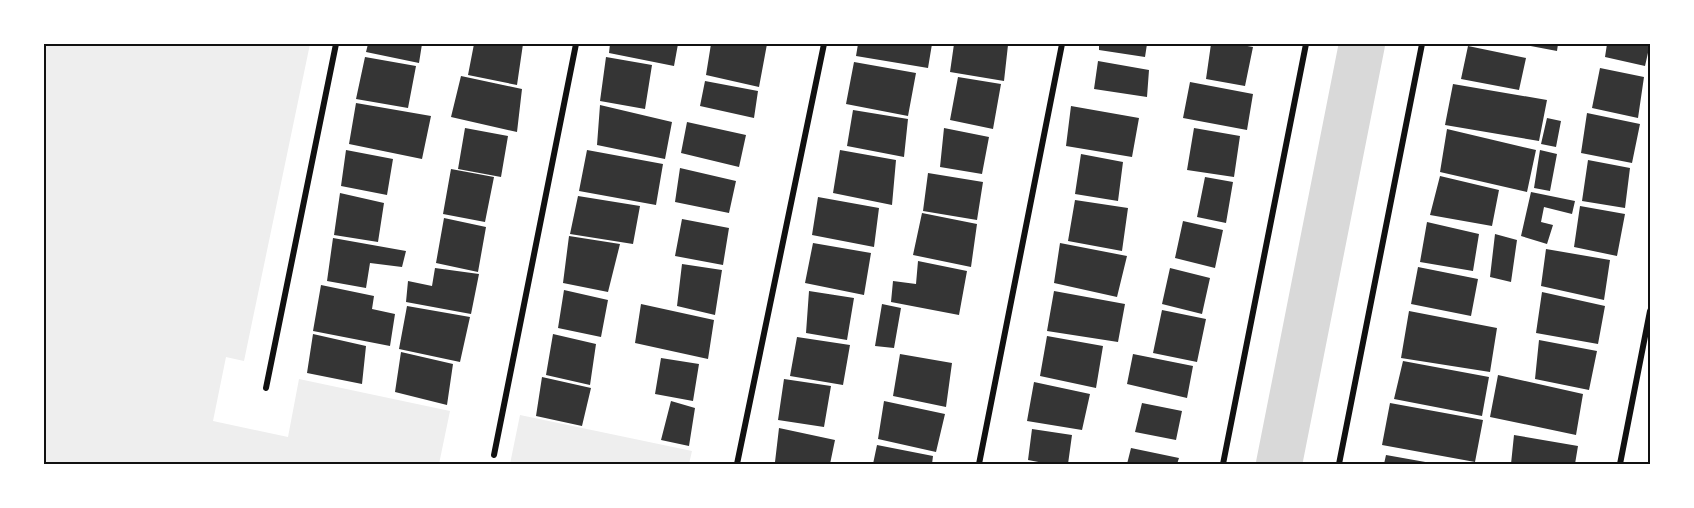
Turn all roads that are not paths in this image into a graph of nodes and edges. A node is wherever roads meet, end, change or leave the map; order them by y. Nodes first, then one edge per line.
1 (336, 44) edge
2 (576, 44) edge
3 (824, 44) edge
4 (1062, 44) edge
5 (1306, 44) edge
6 (1422, 44) edge
7 (1650, 311) edge
8 (266, 388) dead end
9 (494, 455) dead end
10 (737, 465) edge
11 (979, 465) edge
12 (1223, 465) edge
13 (1339, 465) edge
14 (1620, 465) edge

1 - 8 street
2 - 9 street
3 - 10 street
4 - 11 street
5 - 12 street
6 - 13 street
7 - 14 street

